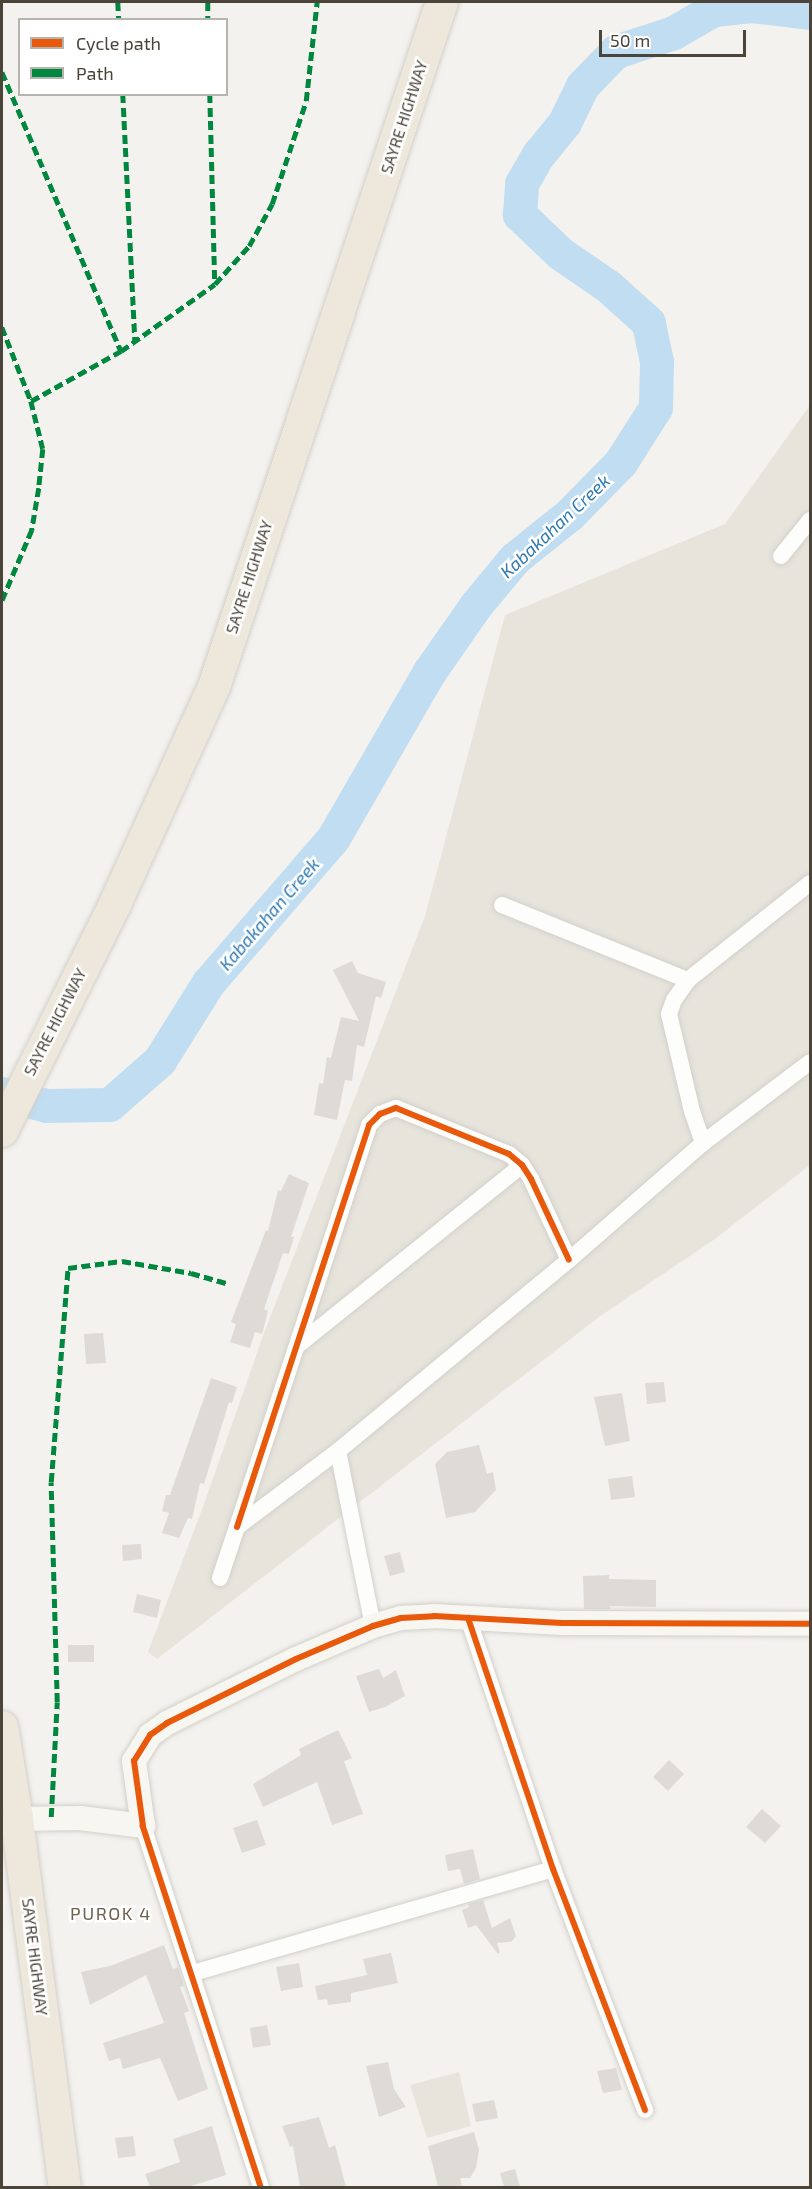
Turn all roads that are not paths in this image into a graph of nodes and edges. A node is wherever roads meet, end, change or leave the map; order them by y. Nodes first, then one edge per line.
1 (442, 2) edge
2 (810, 520) edge
3 (781, 556) dead end
4 (810, 884) edge
5 (502, 905) dead end
6 (688, 980) junction
7 (810, 1062) edge
8 (2, 1131) edge
9 (703, 1143) junction
10 (522, 1166) junction
11 (569, 1260) junction
12 (297, 1346) junction
13 (338, 1451) junction
14 (237, 1527) junction
15 (220, 1578) dead end
16 (468, 1618) junction
17 (810, 1624) edge
18 (373, 1626) junction
19 (3, 1745) edge
20 (17, 1819) junction
21 (143, 1826) junction
22 (553, 1869) junction
23 (193, 1973) junction
24 (645, 2110) dead end
25 (65, 2187) edge
26 (261, 2187) edge

1 - 8 highway, SAYRE HIGHWAY
2 - 3 street
4 - 6 street
5 - 6 street
6 - 9 street
7 - 9 street
9 - 11 street
10 - 11 street
10 - 12 street
10 - 12 street
11 - 13 street
12 - 14 street
13 - 14 street
13 - 18 street
14 - 15 street
16 - 17 street
16 - 18 street
16 - 22 street
18 - 21 street
19 - 20 highway, SAYRE HIGHWAY
20 - 21 street
20 - 25 highway, SAYRE HIGHWAY
21 - 23 street
22 - 23 street
22 - 24 street
23 - 26 street

